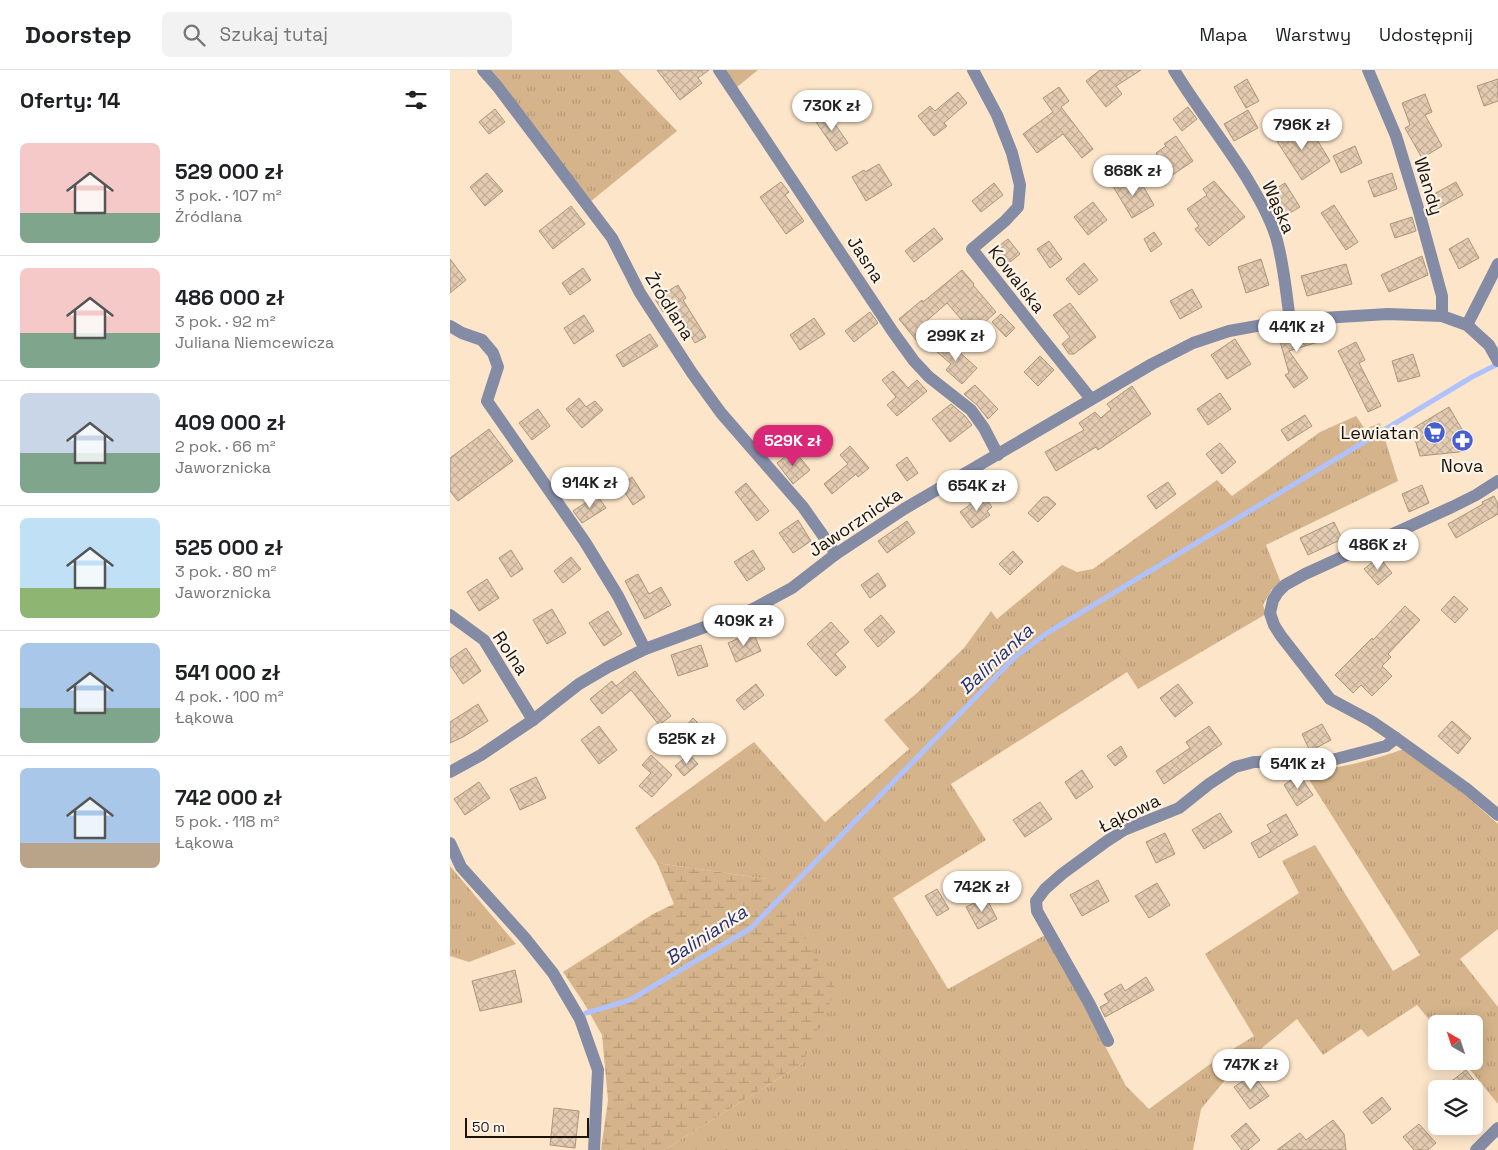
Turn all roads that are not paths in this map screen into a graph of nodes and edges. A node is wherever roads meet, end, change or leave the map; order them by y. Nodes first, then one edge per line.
1 (483, 70) edge
2 (719, 70) edge
3 (973, 70) edge
4 (1174, 70) edge
5 (1368, 70) edge
6 (1498, 264) edge
7 (1442, 316) junction
8 (1290, 320) junction
9 (1467, 325) junction
10 (450, 326) edge
11 (1498, 360) edge
12 (1092, 399) junction
13 (998, 455) junction
14 (1498, 481) edge
15 (836, 554) junction
16 (450, 615) edge
17 (645, 649) junction
18 (533, 720) junction
19 (1396, 738) junction
20 (450, 772) edge
21 (1498, 815) edge
22 (450, 843) edge
23 (1108, 1041) dead end
24 (1498, 1128) edge
25 (594, 1150) edge
26 (1476, 1150) edge

1 - 15 street, Źródlana
2 - 13 street, Jasna
3 - 12 street, Kowalska
4 - 8 street, Wąska
5 - 7 street, Wandy
6 - 9 street
7 - 8 street, Jaworznicka
7 - 9 street, Jaworznicka
8 - 12 street, Jaworznicka
9 - 11 street
10 - 17 street
12 - 13 street, Jaworznicka
13 - 15 street, Jaworznicka
14 - 19 street
15 - 17 street, Jaworznicka
16 - 18 street, Rolna
17 - 18 street, Jaworznicka
18 - 20 street, Jaworznicka
19 - 21 street
19 - 23 street, Łąkowa
22 - 25 street
24 - 26 street

